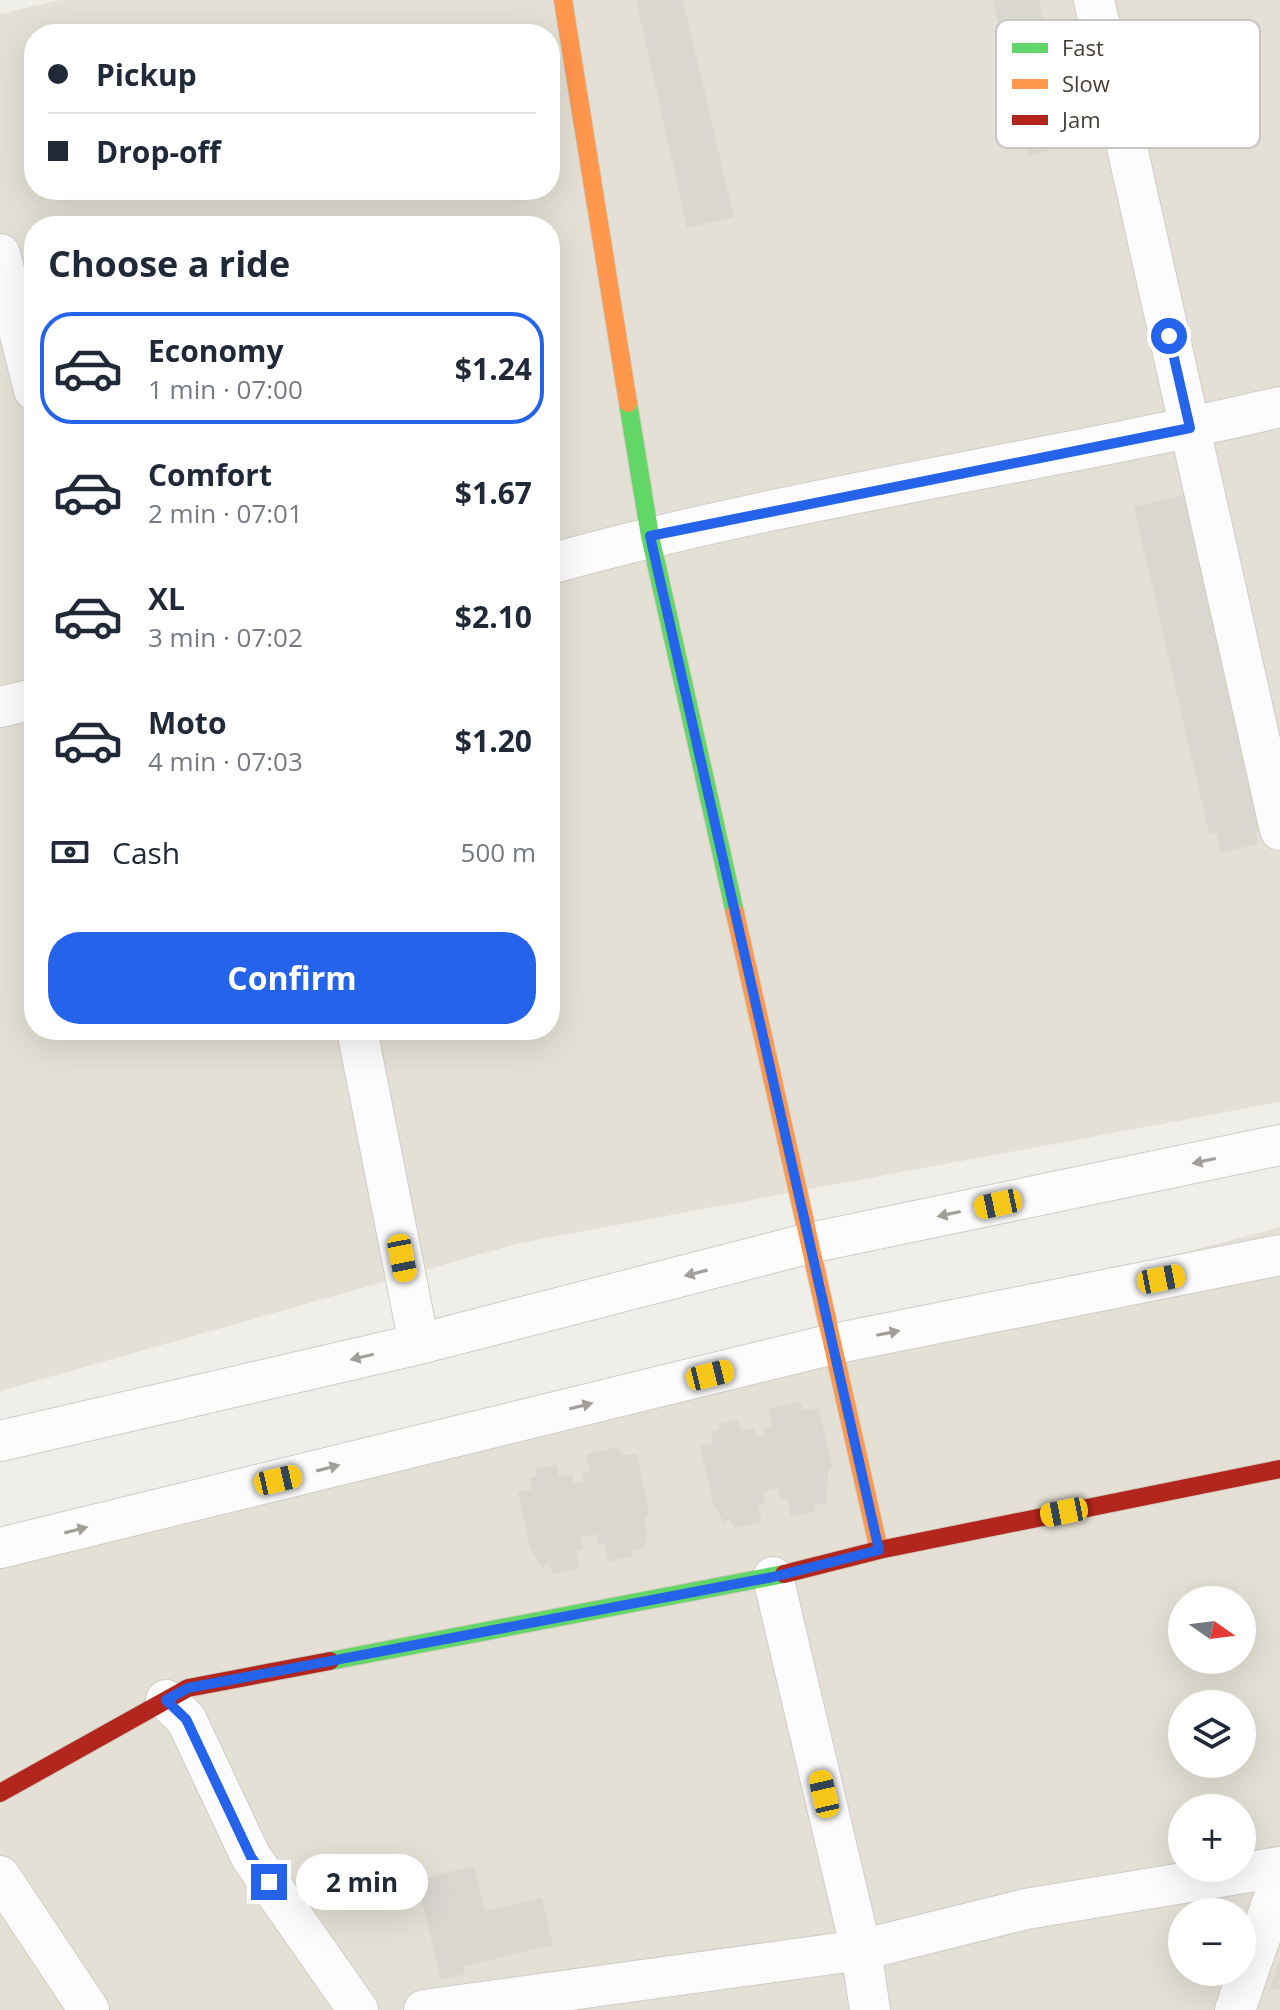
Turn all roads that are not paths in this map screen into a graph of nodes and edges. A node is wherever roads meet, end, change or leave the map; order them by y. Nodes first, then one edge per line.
1 (563, 0) edge
2 (1094, 0) edge
3 (1098, 20) edge
4 (1127, 148) edge
5 (0, 254) edge
6 (8, 321) edge
7 (24, 363) edge
8 (1280, 407) edge
9 (1190, 428) junction
10 (650, 536) junction
11 (560, 561) edge
12 (24, 701) edge
13 (0, 707) edge
14 (1280, 830) edge
15 (359, 1040) edge
16 (1280, 1145) edge
17 (810, 1243) junction
18 (1280, 1255) edge
19 (419, 1344) junction
20 (833, 1344) junction
21 (0, 1441) edge
22 (1280, 1469) edge
23 (0, 1548) edge
24 (879, 1550) junction
25 (773, 1577) junction
26 (166, 1700) junction
27 (0, 1793) edge
28 (1280, 1867) edge
29 (0, 1876) edge
30 (1280, 1880) edge
31 (861, 1950) junction
32 (89, 2010) edge
33 (358, 2010) edge
34 (424, 2010) edge
35 (870, 2010) edge
36 (1235, 2010) edge

1 - 10 street
2 - 3 street
4 - 9 street
5 - 6 street
6 - 7 street
8 - 9 street
9 - 10 street
9 - 14 street
10 - 11 street
10 - 17 street
12 - 13 street
15 - 19 street
16 -> 17 street
17 -> 19 street
17 - 20 street
20 -> 18 street
19 -> 21 street
23 -> 20 street
20 - 24 street
22 - 24 street
24 - 25 street
25 - 26 street
25 - 31 street
26 - 27 street
26 - 33 street
28 - 31 street
29 - 32 street
30 - 36 street
31 - 34 street
31 - 35 street

